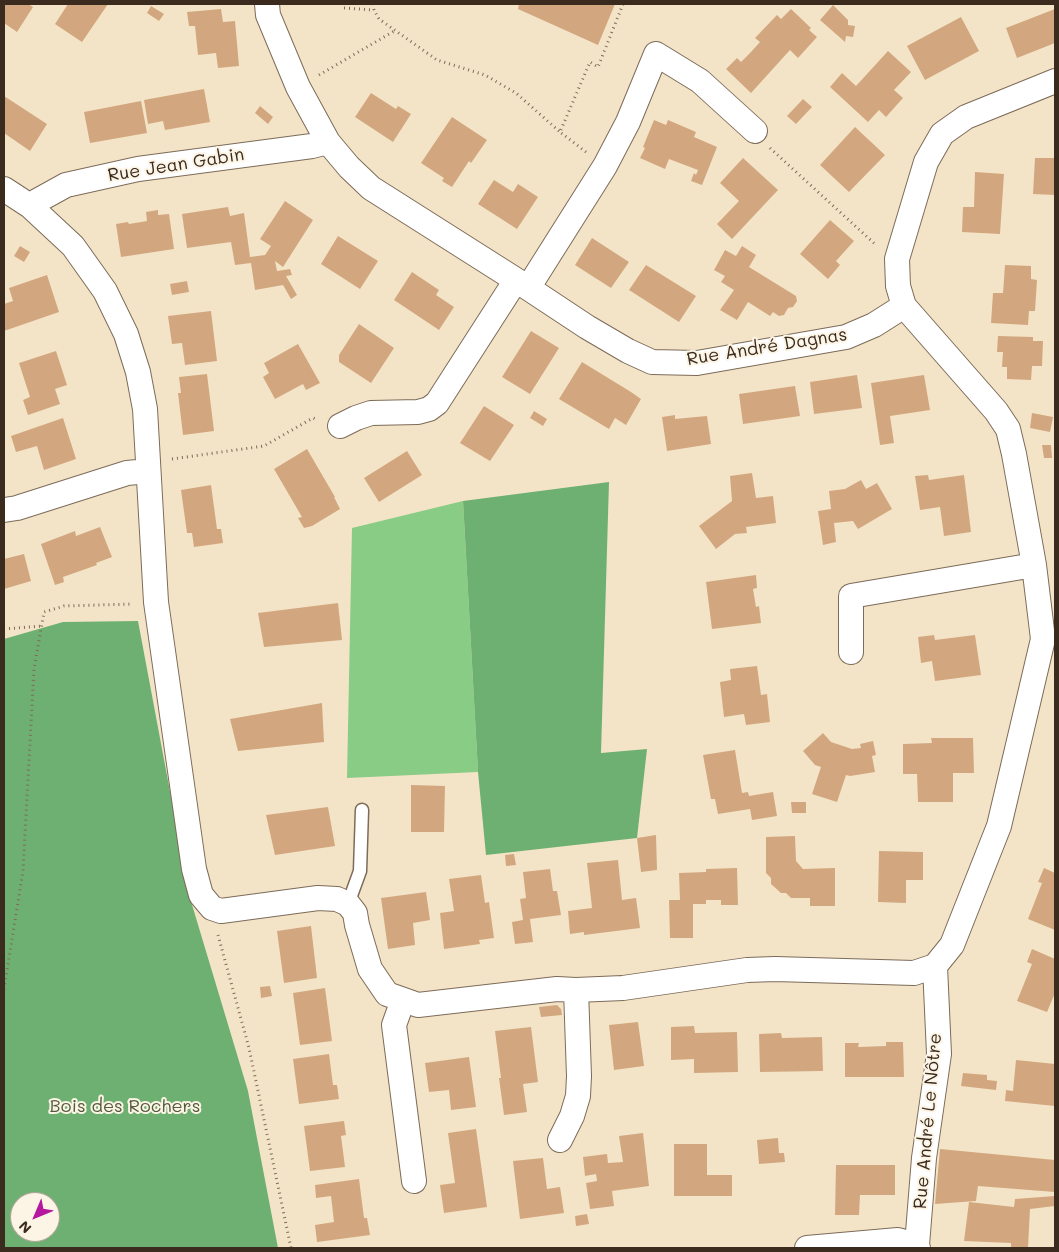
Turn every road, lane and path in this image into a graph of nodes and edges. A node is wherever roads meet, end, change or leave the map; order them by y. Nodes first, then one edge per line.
1 (267, 4) edge
2 (373, 4) edge
3 (623, 4) edge
4 (344, 8) dead end
5 (374, 10) junction
6 (396, 30) junction
7 (1055, 81) edge
8 (298, 87) junction
9 (755, 131) joint
10 (560, 132) junction
11 (328, 142) junction
12 (605, 166) junction
13 (4, 189) edge
14 (30, 206) junction
15 (897, 259) junction
16 (522, 284) junction
17 (904, 306) junction
18 (340, 426) joint
19 (148, 465) junction
20 (4, 510) edge
21 (1034, 565) junction
22 (156, 602) junction
23 (42, 626) junction
24 (4, 629) edge
25 (851, 652) dead end
26 (362, 810) dead end
27 (348, 904) junction
28 (212, 908) junction
29 (935, 966) junction
30 (4, 990) edge
31 (576, 990) junction
32 (403, 1000) junction
33 (560, 1140) dead end
34 (414, 1181) dead end
35 (918, 1247) edge
36 (291, 1248) edge
37 (806, 1248) edge

1 - 8 street, Rue André Dagnas
2 - 5 path
3 - 10 path
4 - 5 path
5 - 6 path
6 - 8 path
6 - 10 path
7 - 15 street
8 - 11 street, Rue André Dagnas
9 - 12 street
9 - 15 path
10 - 12 path
11 - 14 street, Rue Jean Gabin
11 - 16 street, Rue André Dagnas
12 - 16 street
13 - 14 street
14 - 19 street
15 - 17 street
16 - 17 street, Rue André Dagnas
16 - 18 street
17 - 21 street
18 - 19 path
19 - 20 street
19 - 22 street
21 - 25 street
21 - 29 street
22 - 23 path
22 - 28 street
23 - 24 path
23 - 30 path
26 - 27 lane
27 - 28 street
27 - 32 street
28 - 36 path
29 - 31 street
29 - 35 street, Rue André Le Nôtre
31 - 32 street
31 - 33 street
32 - 34 street
35 - 37 street, Rue André Le Nôtre

